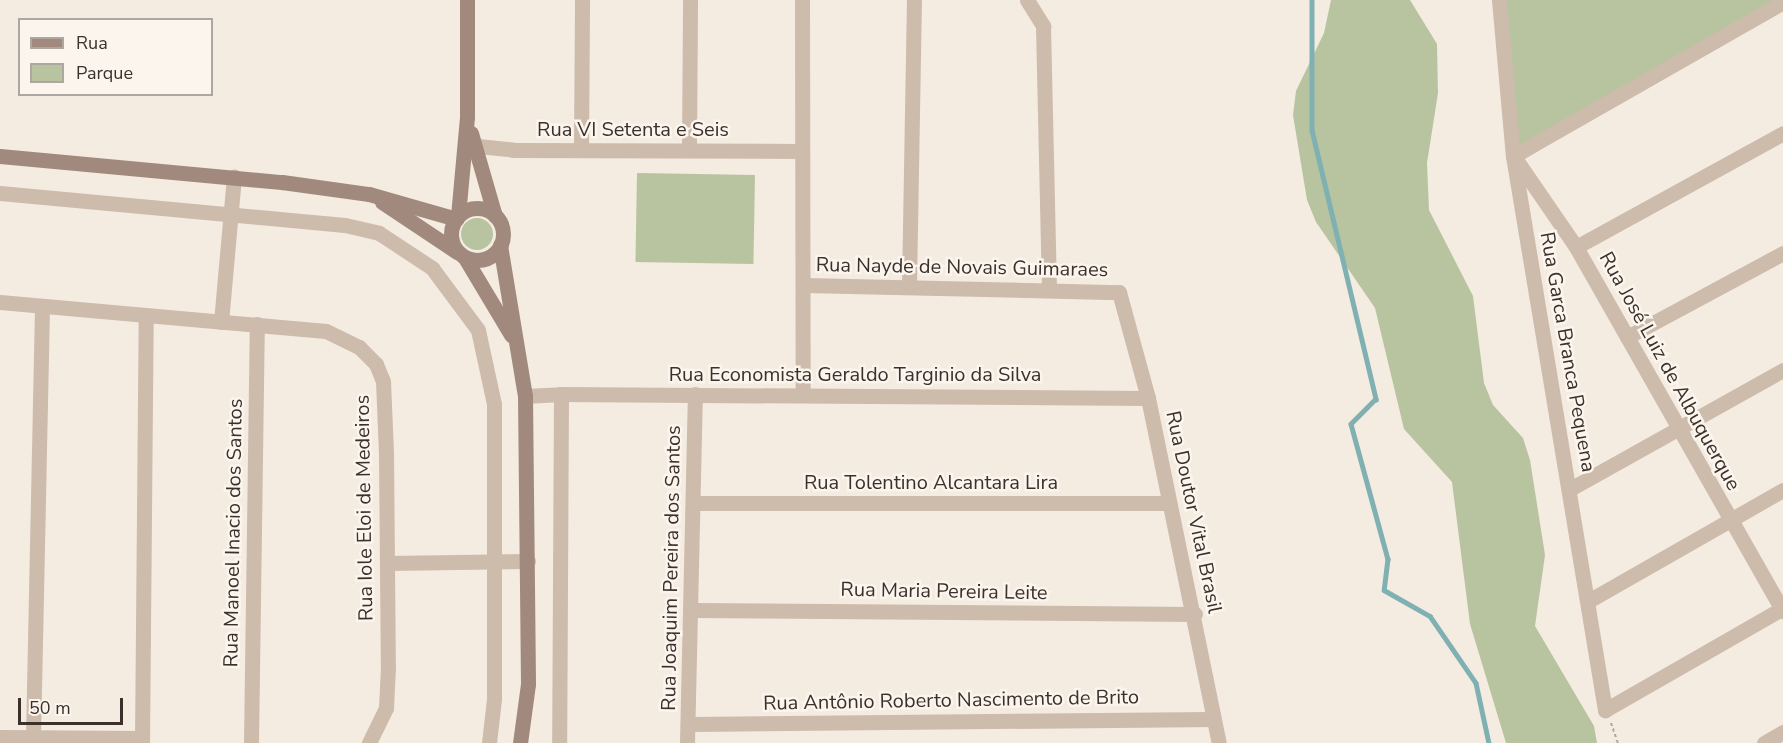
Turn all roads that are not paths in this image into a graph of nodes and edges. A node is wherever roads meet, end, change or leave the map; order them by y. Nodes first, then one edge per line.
1 (467, 0) edge
2 (582, 0) edge
3 (690, 0) edge
4 (802, 0) edge
5 (914, 0) edge
6 (1027, 0) edge
7 (1499, 0) edge
8 (1783, 2) edge
9 (1783, 133) edge
10 (470, 140) junction
11 (581, 149) junction
12 (689, 150) junction
13 (802, 150) junction
14 (0, 156) edge
15 (1513, 156) junction
16 (234, 177) junction
17 (0, 193) edge
18 (369, 194) junction
19 (227, 214) junction
20 (495, 216) junction
21 (457, 218) junction
22 (500, 245) junction
23 (1576, 247) junction
24 (1783, 252) edge
25 (462, 256) junction
26 (804, 285) junction
27 (909, 285) junction
28 (1049, 289) junction
29 (1119, 292) joint
30 (0, 302) edge
31 (42, 306) junction
32 (146, 317) junction
33 (220, 322) junction
34 (257, 324) junction
35 (1627, 338) junction
36 (515, 343) junction
37 (1783, 370) edge
38 (803, 393) junction
39 (561, 394) junction
40 (695, 394) junction
41 (525, 396) junction
42 (1148, 398) junction
43 (1676, 427) junction
44 (1570, 489) junction
45 (1783, 490) edge
46 (693, 502) junction
47 (1169, 503) junction
48 (1730, 521) junction
49 (496, 560) junction
50 (528, 561) junction
51 (387, 563) junction
52 (1590, 600) junction
53 (1783, 609) edge
54 (692, 610) junction
55 (1195, 614) junction
56 (1214, 719) junction
57 (690, 724) junction
58 (1783, 732) edge
59 (0, 737) edge
60 (33, 737) junction
61 (142, 741) edge
62 (251, 743) edge
63 (369, 743) edge
64 (489, 743) edge
65 (520, 743) edge
66 (559, 743) edge
67 (687, 743) edge
68 (1219, 743) edge
69 (1764, 743) edge

1 - 10 main road
2 - 11 street
3 - 12 street
4 - 13 street
5 - 27 street
6 - 28 street
7 - 15 street, Rua Garca Branca Pequena
8 - 15 street
9 - 23 street
10 - 11 street, Rua VI Setenta e Seis
10 - 20 main road
10 - 21 main road
11 - 12 street, Rua VI Setenta e Seis
12 - 13 street, Rua VI Setenta e Seis
13 - 26 street
14 - 16 main road
15 - 23 street, Rua José Luiz de Albuquerque
15 - 44 street, Rua Garca Branca Pequena
16 - 18 main road
16 - 19 street
17 - 19 street
18 - 21 main road
18 - 25 main road
19 - 33 street
19 - 49 street
20 - 21 main road
20 - 22 main road
21 - 25 main road
22 - 25 main road
22 - 36 main road
23 - 35 street, Rua José Luiz de Albuquerque
24 - 35 street
25 - 36 main road
26 - 27 street, Rua Nayde de Novais Guimaraes
26 - 38 street
27 - 28 street, Rua Nayde de Novais Guimaraes
28 - 29 street, Rua Nayde de Novais Guimaraes
29 - 42 street, Rua Doutor Vital Brasil
30 - 31 street, Rua Iole Eloi de Medeiros
31 - 32 street, Rua Iole Eloi de Medeiros
31 - 60 street
32 - 33 street, Rua Iole Eloi de Medeiros
32 - 61 street
33 - 34 street, Rua Iole Eloi de Medeiros
34 - 51 street, Rua Iole Eloi de Medeiros
34 - 62 street, Rua Manoel Inacio dos Santos
35 - 43 street, Rua José Luiz de Albuquerque
36 - 41 main road
37 - 43 street
38 - 40 street, Rua Economista Geraldo Targinio da Silva
38 - 42 street, Rua Economista Geraldo Targinio da Silva
39 - 40 street, Rua Economista Geraldo Targinio da Silva
39 - 41 street, Rua Economista Geraldo Targinio da Silva
39 - 66 street
40 - 46 street, Rua Joaquim Pereira dos Santos
41 - 50 main road
42 - 47 street, Rua Doutor Vital Brasil
43 - 44 street
43 - 48 street, Rua José Luiz de Albuquerque
44 - 52 street, Rua Garca Branca Pequena
45 - 48 street
46 - 47 street, Rua Tolentino Alcantara Lira
46 - 54 street, Rua Joaquim Pereira dos Santos
47 - 55 street, Rua Doutor Vital Brasil
48 - 52 street
48 - 53 street, Rua José Luiz de Albuquerque
49 - 50 street
49 - 51 street
49 - 64 street
50 - 65 main road
51 - 63 street, Rua Iole Eloi de Medeiros
52 - 53 street, Rua Garca Branca Pequena
54 - 55 street, Rua Maria Pereira Leite
54 - 57 street, Rua Joaquim Pereira dos Santos
55 - 56 street, Rua Doutor Vital Brasil
56 - 57 street, Rua Antônio Roberto Nascimento de Brito
56 - 68 street, Rua Doutor Vital Brasil
57 - 67 street, Rua Joaquim Pereira dos Santos
58 - 69 street
59 - 60 street
60 - 61 street

